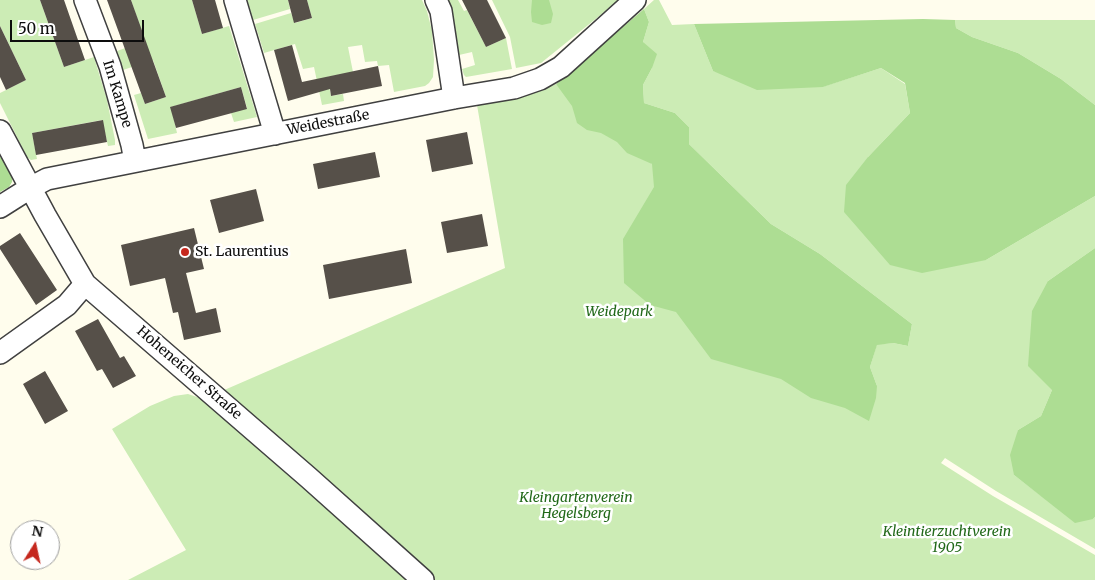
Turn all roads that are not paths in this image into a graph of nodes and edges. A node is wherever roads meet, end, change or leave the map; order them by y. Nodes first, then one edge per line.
1 (85, 0) edge
2 (235, 0) edge
3 (436, 0) edge
4 (634, 0) edge
5 (454, 98) junction
6 (0, 131) edge
7 (275, 134) junction
8 (135, 161) junction
9 (30, 188) junction
10 (0, 207) edge
11 (85, 284) junction
12 (0, 353) edge
13 (423, 580) edge

1 - 8 street, Im Kampe
2 - 7 street
3 - 5 street
4 - 5 street, Weidestraße
5 - 7 street, Weidestraße
6 - 9 street, Hoheneicher Straße
7 - 8 street, Weidestraße
8 - 9 street, Weidestraße
9 - 10 street, Weidestraße
9 - 11 street, Hoheneicher Straße
11 - 12 street
11 - 13 street, Hoheneicher Straße

